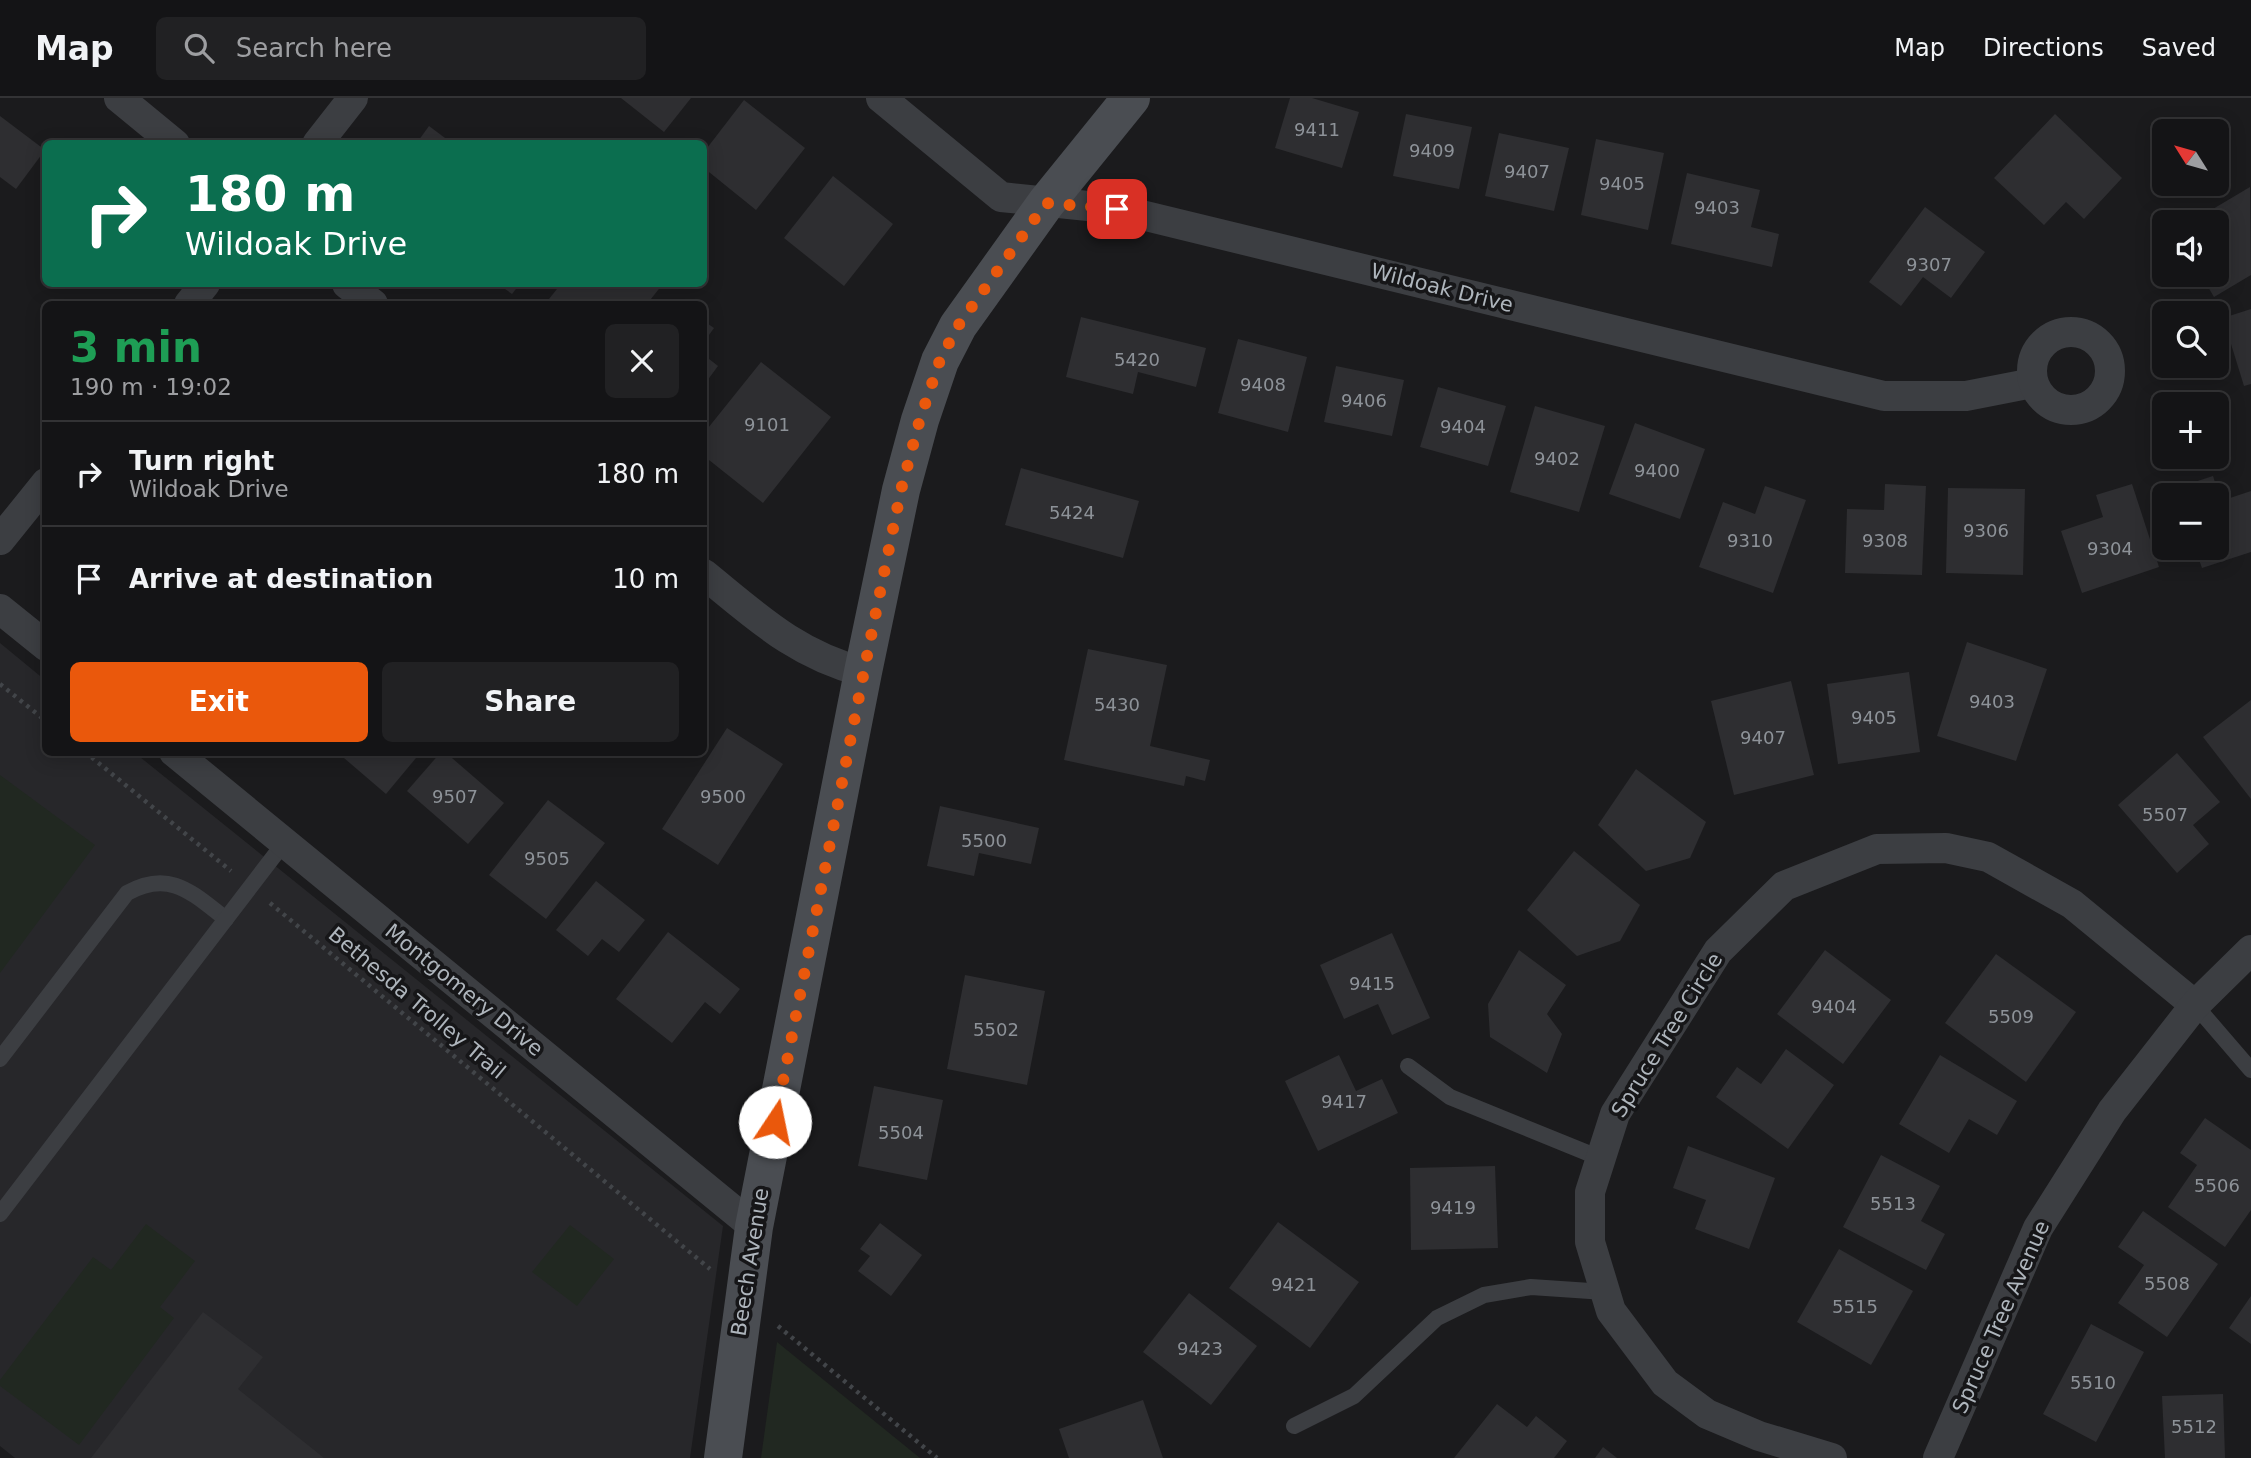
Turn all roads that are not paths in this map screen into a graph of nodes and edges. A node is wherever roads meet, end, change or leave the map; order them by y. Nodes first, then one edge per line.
1 (119, 98) edge
2 (353, 98) edge
3 (881, 98) edge
4 (1131, 98) edge
5 (170, 140) edge
6 (320, 140) edge
7 (1046, 203) junction
8 (202, 287) edge
9 (351, 287) edge
10 (191, 301) edge
11 (369, 301) edge
12 (2034, 383) dead end
13 (42, 488) edge
14 (0, 540) edge
15 (707, 575) edge
16 (0, 609) edge
17 (42, 643) edge
18 (863, 672) junction
19 (179, 756) edge
20 (284, 843) junction
21 (226, 919) junction
22 (2251, 950) edge
23 (2195, 1005) junction
24 (0, 1059) edge
25 (1408, 1066) dead end
26 (2251, 1070) edge
27 (1601, 1158) junction
28 (0, 1214) edge
29 (754, 1227) junction
30 (1605, 1292) junction
31 (1294, 1426) dead end
32 (723, 1458) edge
33 (1832, 1458) edge
34 (1938, 1458) edge

1 - 5 street
2 - 6 street
3 - 7 street, Wildoak Drive
4 - 7 street, Beech Avenue
7 - 12 street, Wildoak Drive
7 - 18 street, Beech Avenue
8 - 10 street
9 - 11 street
13 - 14 street
15 - 18 street
16 - 17 street
18 - 29 street, Beech Avenue
19 - 20 street, Montgomery Drive
20 - 21 lane
20 - 29 street, Montgomery Drive
21 - 24 lane
21 - 28 lane
22 - 23 street, Spruce Tree Avenue
23 - 26 lane
23 - 27 street, Spruce Tree Circle
23 - 34 street, Spruce Tree Avenue
25 - 27 lane
27 - 30 street, Spruce Tree Circle
29 - 32 street, Beech Avenue
30 - 31 lane
30 - 33 street, Spruce Tree Circle

